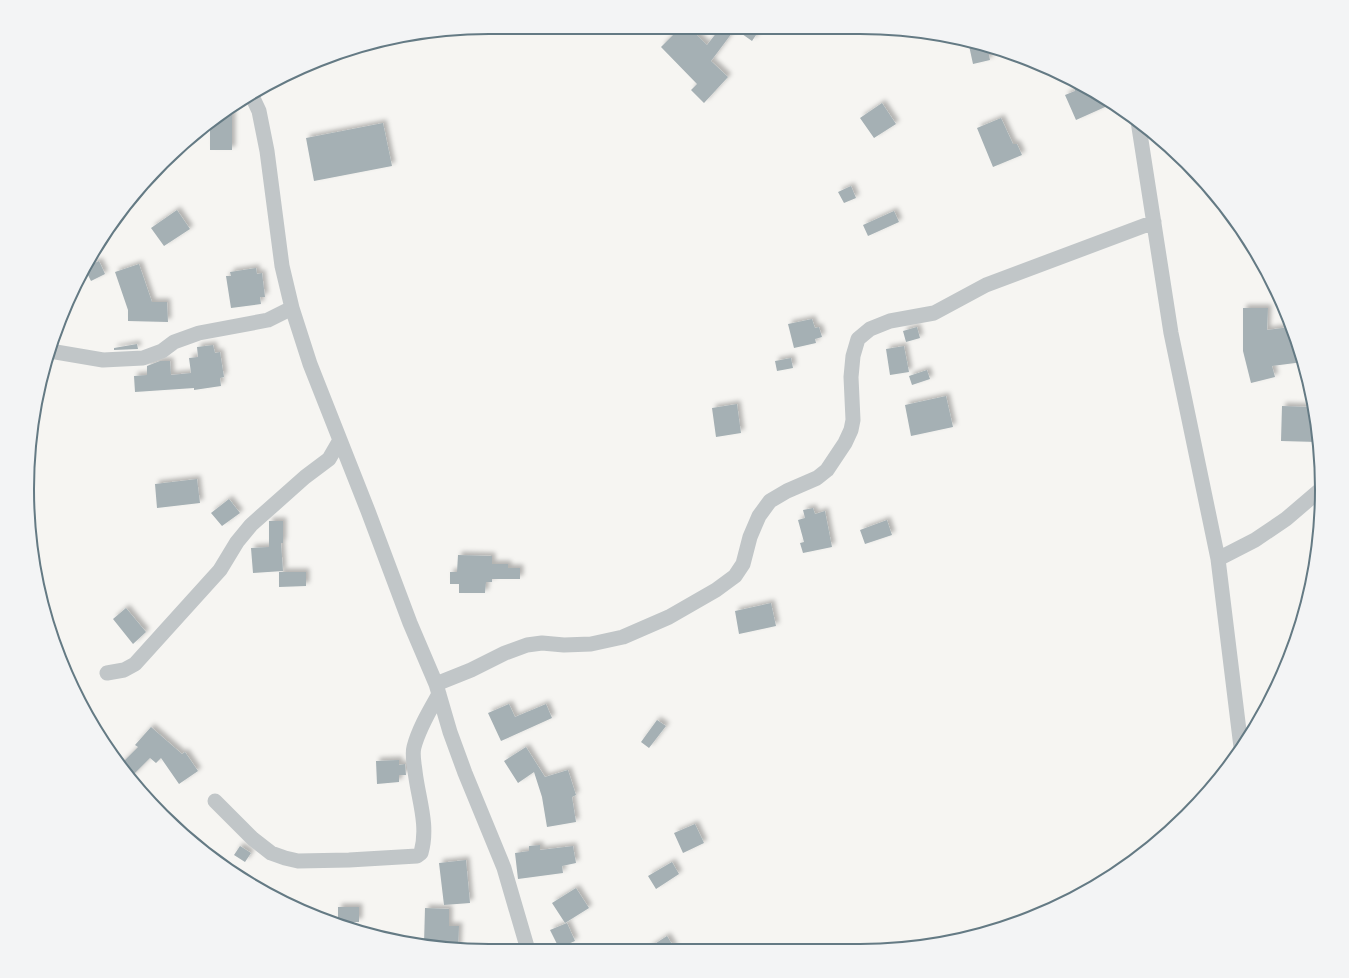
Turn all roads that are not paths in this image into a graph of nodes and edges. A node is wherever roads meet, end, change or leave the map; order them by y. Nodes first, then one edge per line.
1 (254, 100) edge
2 (1139, 130) edge
3 (1154, 222) junction
4 (292, 308) junction
5 (55, 352) edge
6 (340, 440) junction
7 (330, 459) junction
8 (348, 459) junction
9 (1315, 495) edge
10 (1218, 558) junction
11 (107, 673) dead end
12 (438, 689) junction
13 (1240, 739) edge
14 (215, 801) dead end
15 (526, 944) edge

1 - 4 street
2 - 3 street
3 - 10 street
3 - 12 street
4 - 5 street
4 - 6 street
6 - 7 street
6 - 8 street
7 - 8 street
7 - 11 street
8 - 12 street
9 - 10 street
10 - 13 street
12 - 14 street
12 - 15 street

